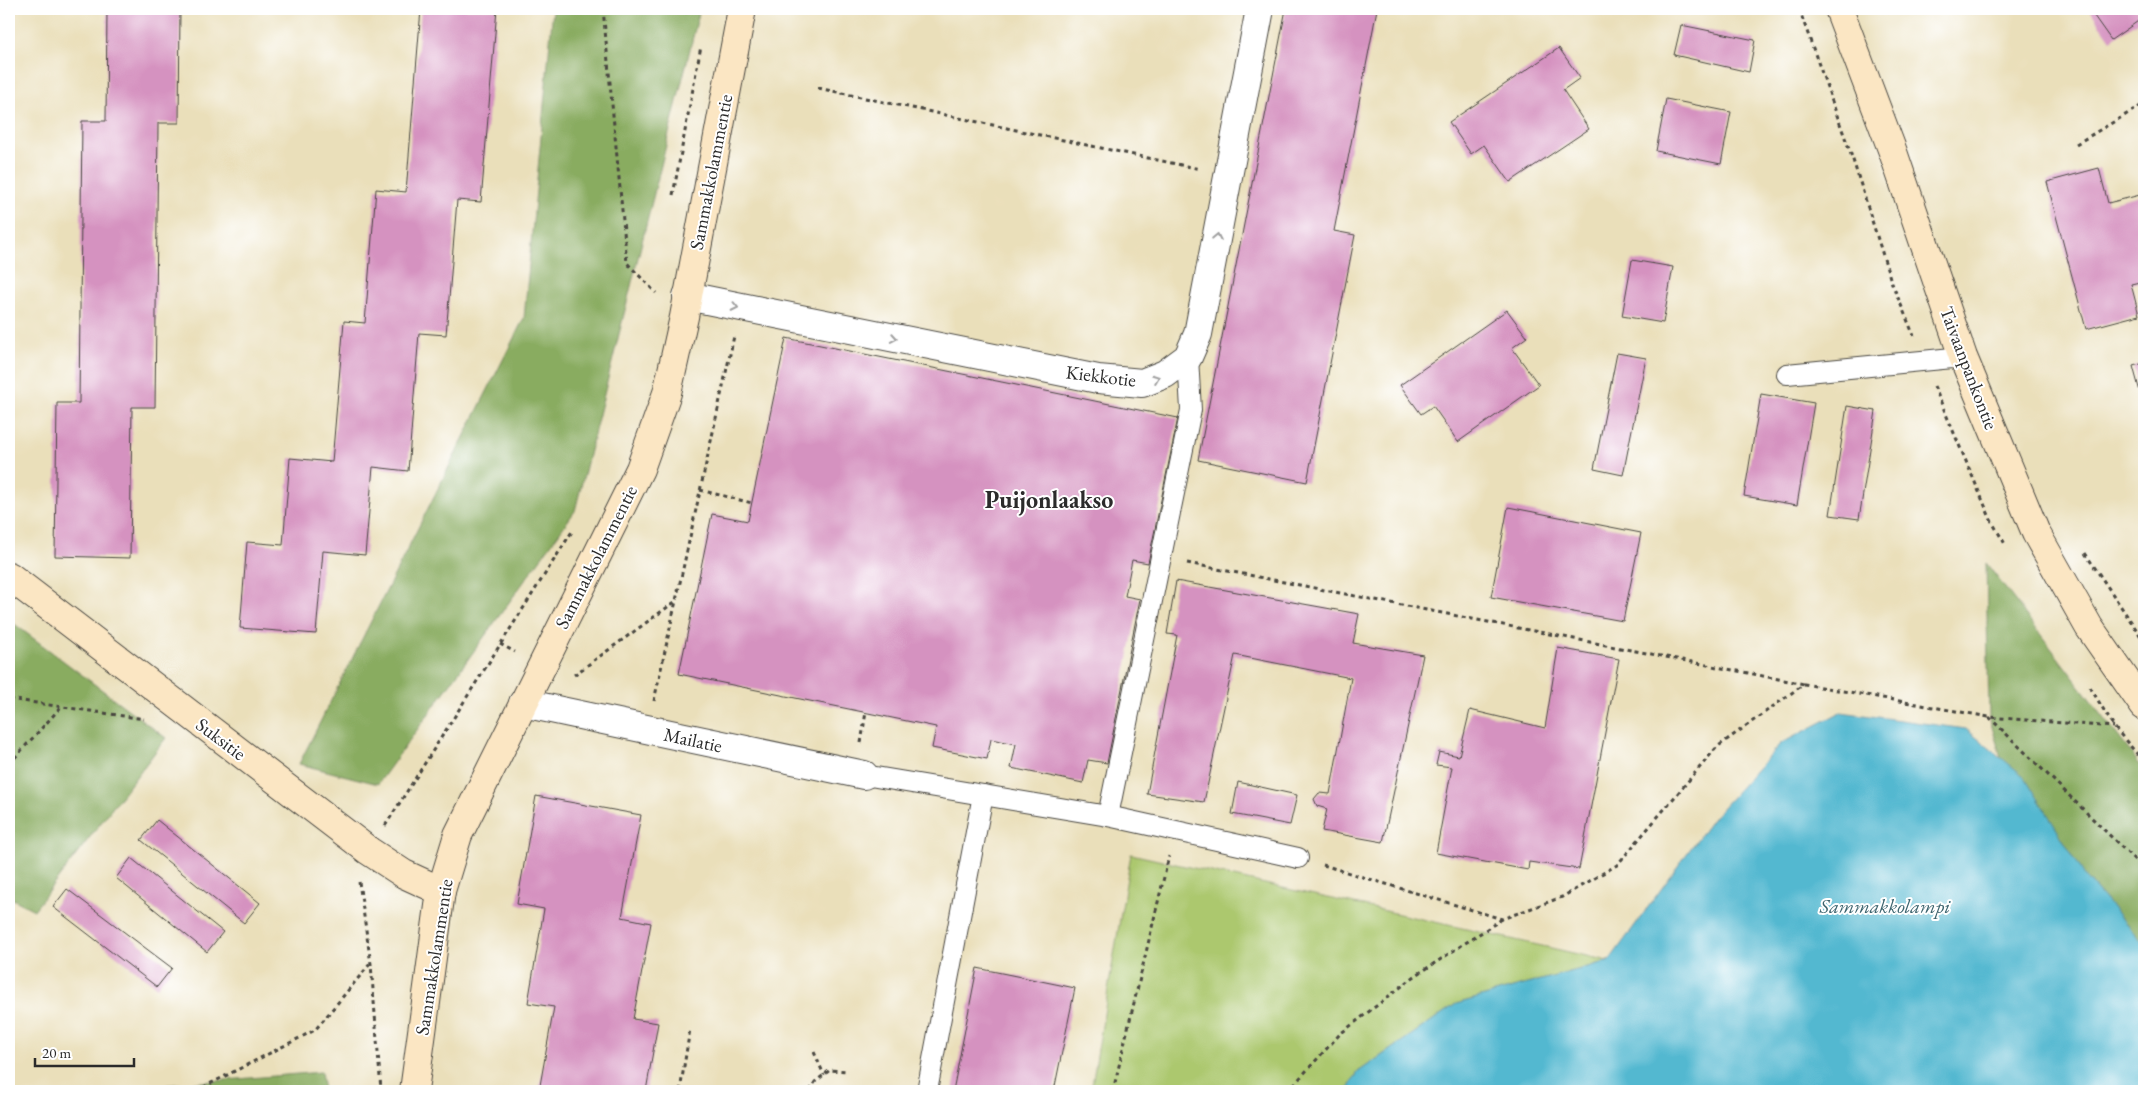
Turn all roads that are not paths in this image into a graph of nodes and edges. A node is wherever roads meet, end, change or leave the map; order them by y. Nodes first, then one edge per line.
1 (742, 9) edge
2 (1260, 9) edge
3 (1839, 9) edge
4 (687, 296) junction
5 (1188, 357) junction
6 (1963, 357) junction
7 (1787, 374) dead end
8 (9, 576) edge
9 (523, 703) junction
10 (2144, 706) edge
11 (864, 775) joint
12 (984, 795) junction
13 (1108, 816) junction
14 (1298, 858) road end
15 (441, 891) junction
16 (414, 1091) edge
17 (927, 1091) edge

1 - 4 street, Sammakkolammentie
5 -> 2 street
3 - 6 street, Taivaanpankontie
4 -> 5 street, Kiekkotie
4 - 9 street, Sammakkolammentie
5 - 13 lane
6 - 7 lane
6 - 10 street, Taivaanpankontie
8 - 15 street, Suksitie
9 - 11 street, Mailatie
9 - 15 street, Sammakkolammentie
11 - 12 lane
12 - 13 lane
12 - 17 lane
13 - 14 lane
15 - 16 street, Sammakkolammentie

